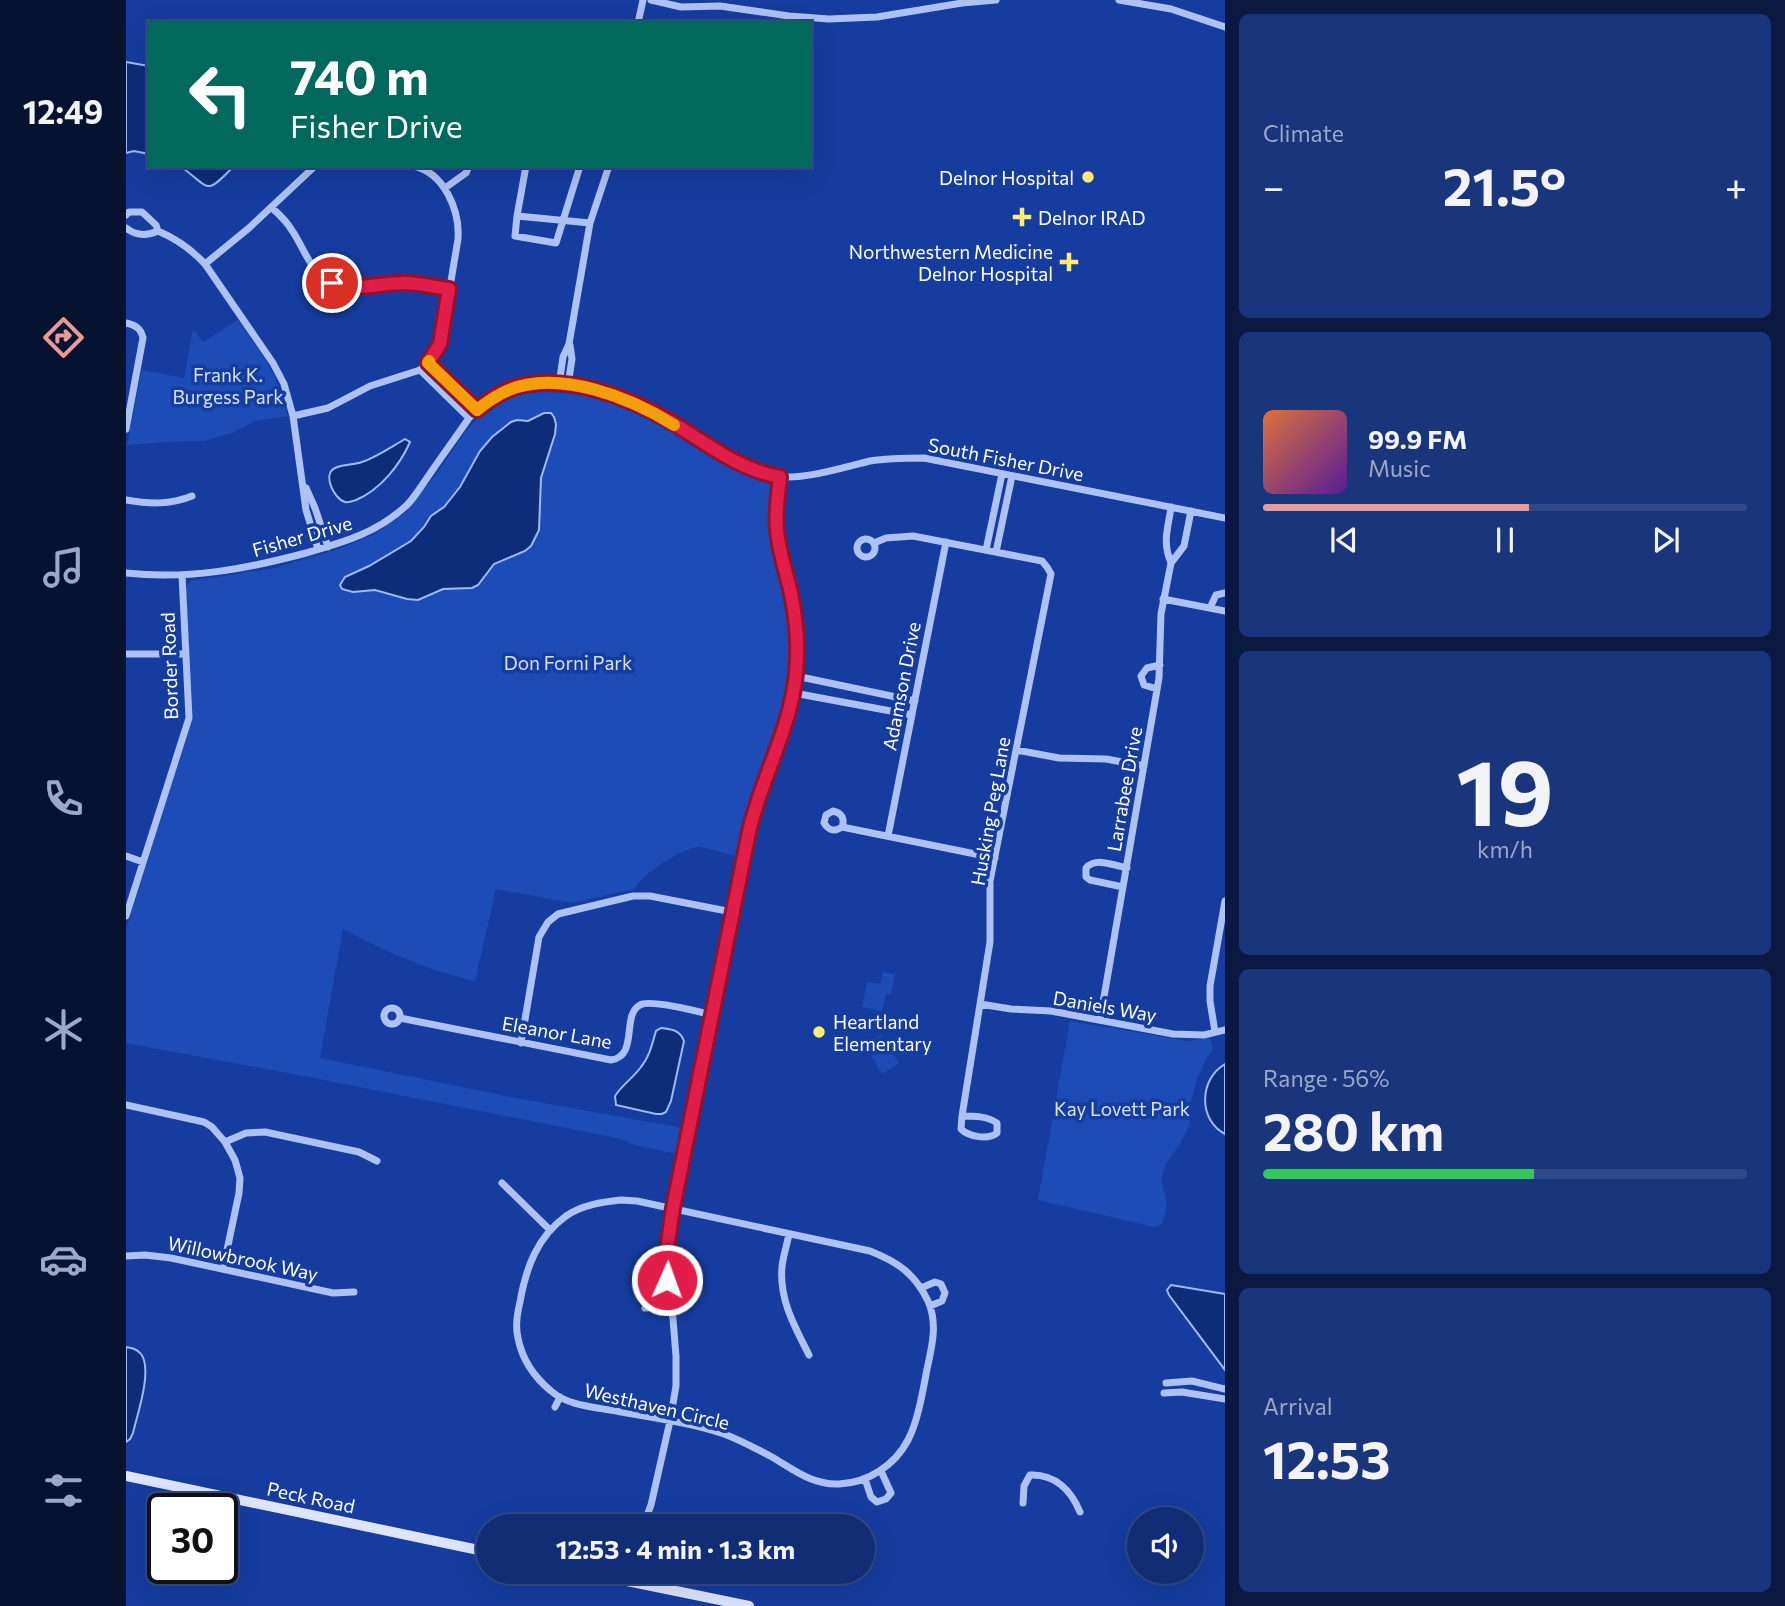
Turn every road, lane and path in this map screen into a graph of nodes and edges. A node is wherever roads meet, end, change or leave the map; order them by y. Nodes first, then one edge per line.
1 (643, 0) edge
2 (651, 0) edge
3 (702, 0) edge
4 (996, 0) edge
5 (1119, 0) edge
6 (720, 6) junction
7 (638, 21) edge
8 (1225, 27) edge
9 (313, 168) edge
10 (421, 168) edge
11 (435, 168) edge
12 (468, 168) edge
13 (526, 168) edge
14 (579, 168) edge
15 (608, 168) edge
16 (429, 173) junction
17 (445, 188) junction
18 (272, 208) junction
19 (126, 215) edge
20 (517, 216) junction
21 (564, 221) junction
22 (590, 223) junction
23 (126, 228) edge
24 (158, 230) junction
25 (205, 264) junction
26 (449, 289) junction
27 (126, 323) edge
28 (569, 344) junction
29 (428, 363) junction
30 (420, 370) junction
31 (559, 384) junction
32 (568, 385) junction
33 (477, 410) junction
34 (127, 416) edge
35 (293, 416) junction
36 (469, 418) junction
37 (126, 429) edge
38 (1002, 474) junction
39 (1012, 476) junction
40 (780, 477) junction
41 (302, 480) junction
42 (192, 496) dead end
43 (126, 500) edge
44 (1171, 507) junction
45 (1191, 511) junction
46 (1225, 518) edge
47 (946, 542) junction
48 (874, 543) dead end
49 (328, 547) junction
50 (318, 549) junction
51 (986, 550) junction
52 (996, 552) junction
53 (1171, 563) junction
54 (126, 573) edge
55 (181, 575) junction
56 (1225, 593) edge
57 (1163, 600) junction
58 (1210, 608) junction
59 (1225, 611) edge
60 (126, 654) edge
61 (185, 654) junction
62 (1160, 665) junction
63 (796, 676) junction
64 (1157, 689) junction
65 (794, 693) junction
66 (915, 701) junction
67 (912, 715) junction
68 (1016, 750) junction
69 (1144, 766) junction
70 (842, 827) dead end
71 (888, 836) junction
72 (126, 856) edge
73 (995, 858) junction
74 (143, 862) junction
75 (1127, 868) junction
76 (1123, 887) junction
77 (1225, 901) edge
78 (732, 912) junction
79 (126, 916) edge
80 (1224, 918) edge
81 (980, 1004) junction
82 (712, 1015) junction
83 (400, 1018) dead end
84 (1100, 1020) junction
85 (1225, 1030) edge
86 (1216, 1032) junction
87 (521, 1043) junction
88 (126, 1105) edge
89 (962, 1116) junction
90 (225, 1142) junction
91 (377, 1161) dead end
92 (502, 1183) dead end
93 (673, 1208) junction
94 (550, 1230) junction
95 (789, 1234) junction
96 (126, 1256) edge
97 (223, 1269) junction
98 (921, 1288) junction
99 (354, 1292) dead end
100 (930, 1306) junction
101 (671, 1307) junction
102 (645, 1308) dead end
103 (809, 1355) dead end
104 (1167, 1383) dead end
105 (1225, 1389) edge
106 (1164, 1393) dead end
107 (560, 1397) junction
108 (1225, 1399) edge
109 (555, 1407) dead end
110 (670, 1421) junction
111 (881, 1471) junction
112 (126, 1476) edge
113 (864, 1479) junction
114 (1023, 1503) dead end
115 (651, 1505) junction
116 (1080, 1512) dead end
117 (648, 1514) edge
118 (651, 1514) edge
119 (476, 1549) edge
120 (655, 1584) edge
121 (748, 1606) edge

1 - 7 street
2 - 6 street
3 - 6 street
4 - 6 street
5 - 8 street
9 - 18 street
10 - 16 street
11 - 16 street
12 - 17 street
13 - 20 street
14 - 21 street
15 - 22 street
16 - 17 street
17 - 26 street
18 - 25 street
18 - 26 street
19 - 24 street
20 - 21 street
20 - 21 street
21 - 22 street
22 - 28 street
23 - 24 street
24 - 25 street
25 - 35 street
26 - 29 street
27 - 34 street
28 - 31 street
28 - 32 street
29 - 30 street
29 - 33 street
30 - 35 street
30 - 36 street
31 - 32 street, Fisher Drive
31 - 33 street, Fisher Drive
32 - 40 street, Fisher Drive
33 - 36 street, Fisher Drive
34 - 37 street
35 - 41 street
36 - 49 street, Fisher Drive
38 - 39 street, South Fisher Drive
38 - 40 street, South Fisher Drive
38 - 51 street
39 - 44 street, South Fisher Drive
39 - 52 street
40 - 63 street
41 - 49 street
41 - 50 street
42 - 43 street
44 - 45 street, South Fisher Drive
44 - 53 street, Larrabee Drive
45 - 46 street, South Fisher Drive
45 - 53 street, Larrabee Drive
47 - 48 street, Husking Peg Lane
47 - 51 street, Husking Peg Lane
47 - 66 street, Adamson Drive
49 - 50 street, Fisher Drive
50 - 55 street, Fisher Drive
51 - 52 street, Husking Peg Lane
52 - 68 street, Husking Peg Lane
53 - 57 street, Larrabee Drive
54 - 55 street, Fisher Drive
55 - 61 street, Border Road
56 - 58 street
57 - 58 street
57 - 62 street, Larrabee Drive
58 - 59 street
60 - 61 street
61 - 74 street, Border Road
62 - 64 street, Larrabee Drive
62 - 64 street
63 - 65 street
63 - 66 street
64 - 69 street, Larrabee Drive
65 - 67 street
65 - 78 street
66 - 67 street, Adamson Drive
67 - 71 street, Adamson Drive
68 - 69 street
68 - 73 street, Husking Peg Lane
69 - 75 street, Larrabee Drive
70 - 71 street
71 - 73 street
72 - 74 street
73 - 81 street, Husking Peg Lane
74 - 79 street, Border Road
75 - 76 street, Larrabee Drive
75 - 76 street
76 - 84 street, Larrabee Drive
77 - 80 street
78 - 82 street
78 - 87 street
80 - 86 street
81 - 84 street, Daniels Way
81 - 89 street, Husking Peg Lane
82 - 87 street, Eleanor Lane
82 - 93 street
83 - 87 street, Eleanor Lane
84 - 86 street, Daniels Way
85 - 86 street, Daniels Way
88 - 90 street
89 - 89 street
90 - 91 street
90 - 97 street
92 - 94 street
93 - 94 street, Westhaven Circle
93 - 95 street, Westhaven Circle
93 - 101 street
94 - 107 street, Westhaven Circle
95 - 98 street, Westhaven Circle
95 - 103 street
96 - 97 street, Willowbrook Way
97 - 99 street, Willowbrook Way
98 - 100 street, Westhaven Circle
98 - 100 street, Westhaven Circle
100 - 111 street, Westhaven Circle
101 - 102 street
101 - 110 street
104 - 105 street
106 - 108 street
107 - 109 street
107 - 110 street, Westhaven Circle
110 - 113 street, Westhaven Circle
110 - 115 street
111 - 113 street, Westhaven Circle
111 - 113 street
112 - 119 main road, Peck Road
114 - 116 street
115 - 117 street
115 - 118 street
120 - 121 main road

